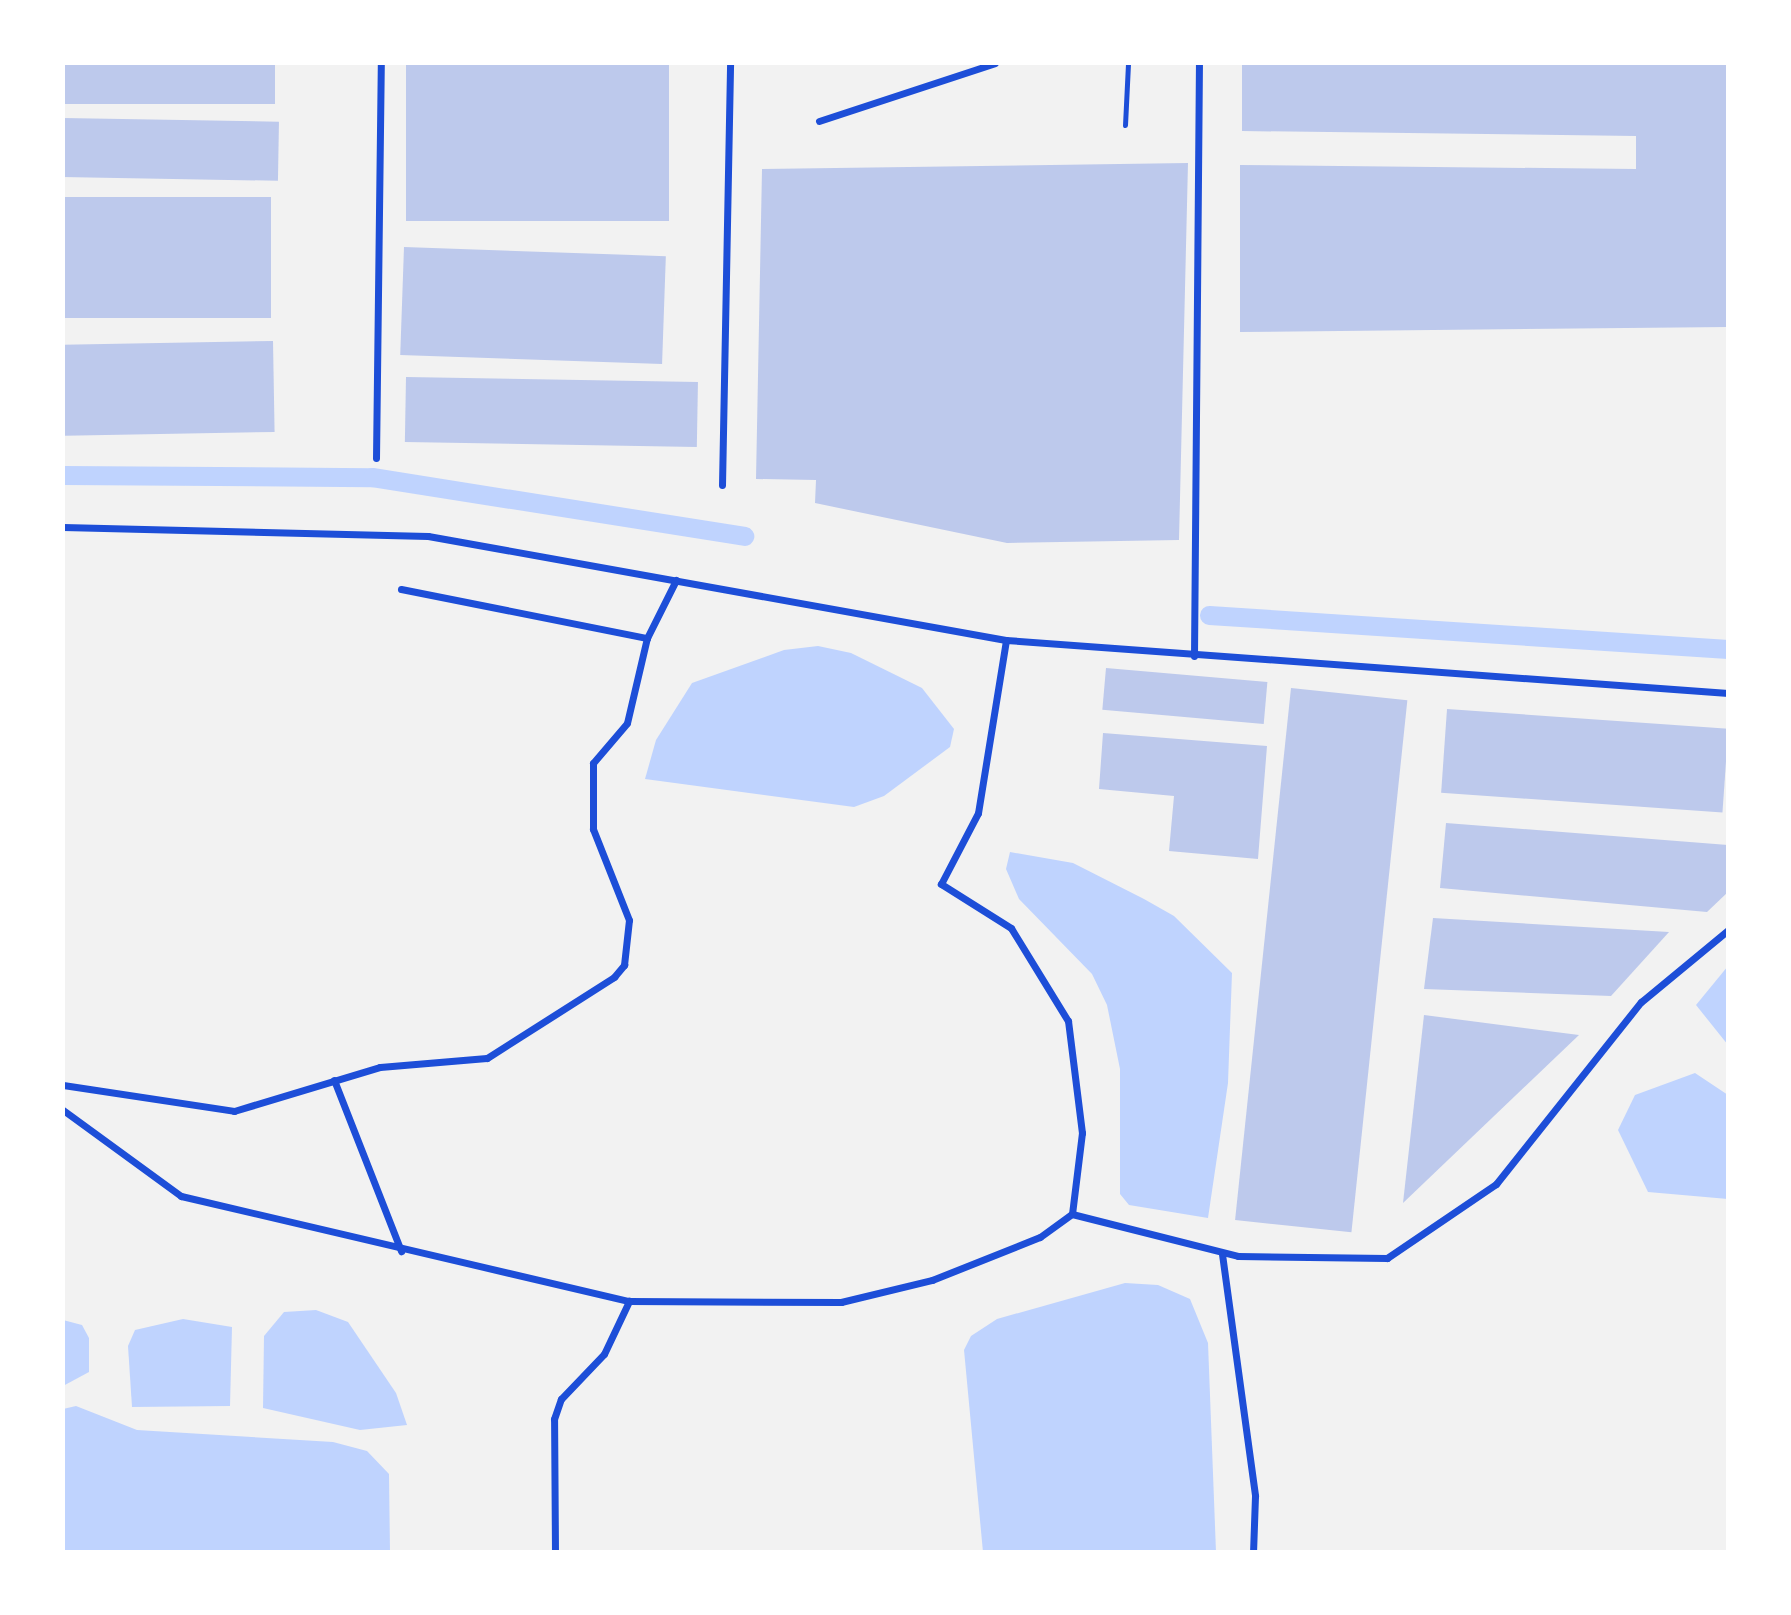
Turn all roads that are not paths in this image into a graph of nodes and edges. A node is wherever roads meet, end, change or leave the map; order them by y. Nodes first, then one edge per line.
1 (382, 63) edge
2 (730, 63) edge
3 (995, 63) edge
4 (1128, 63) edge
5 (1199, 63) edge
6 (819, 121) dead end
7 (1125, 125) dead end
8 (376, 458) dead end
9 (722, 485) dead end
10 (63, 527) edge
11 (676, 580) junction
12 (401, 589) dead end
13 (647, 638) junction
14 (1006, 640) junction
15 (1194, 656) junction
16 (1728, 693) edge
17 (1728, 930) edge
18 (334, 1080) junction
19 (63, 1085) edge
20 (63, 1110) edge
21 (1072, 1214) junction
22 (401, 1251) junction
23 (1222, 1254) junction
24 (629, 1301) junction
25 (555, 1552) edge
26 (1253, 1552) edge

1 - 8 street
2 - 9 street
3 - 6 street
4 - 7 lane
5 - 15 street
10 - 11 street
11 - 13 street
11 - 14 street
12 - 13 street
13 - 18 street
14 - 15 street
14 - 21 street
15 - 16 street
17 - 23 street
18 - 19 street
18 - 22 street
20 - 22 street
21 - 23 street
21 - 24 street
22 - 24 street
23 - 26 street
24 - 25 street

